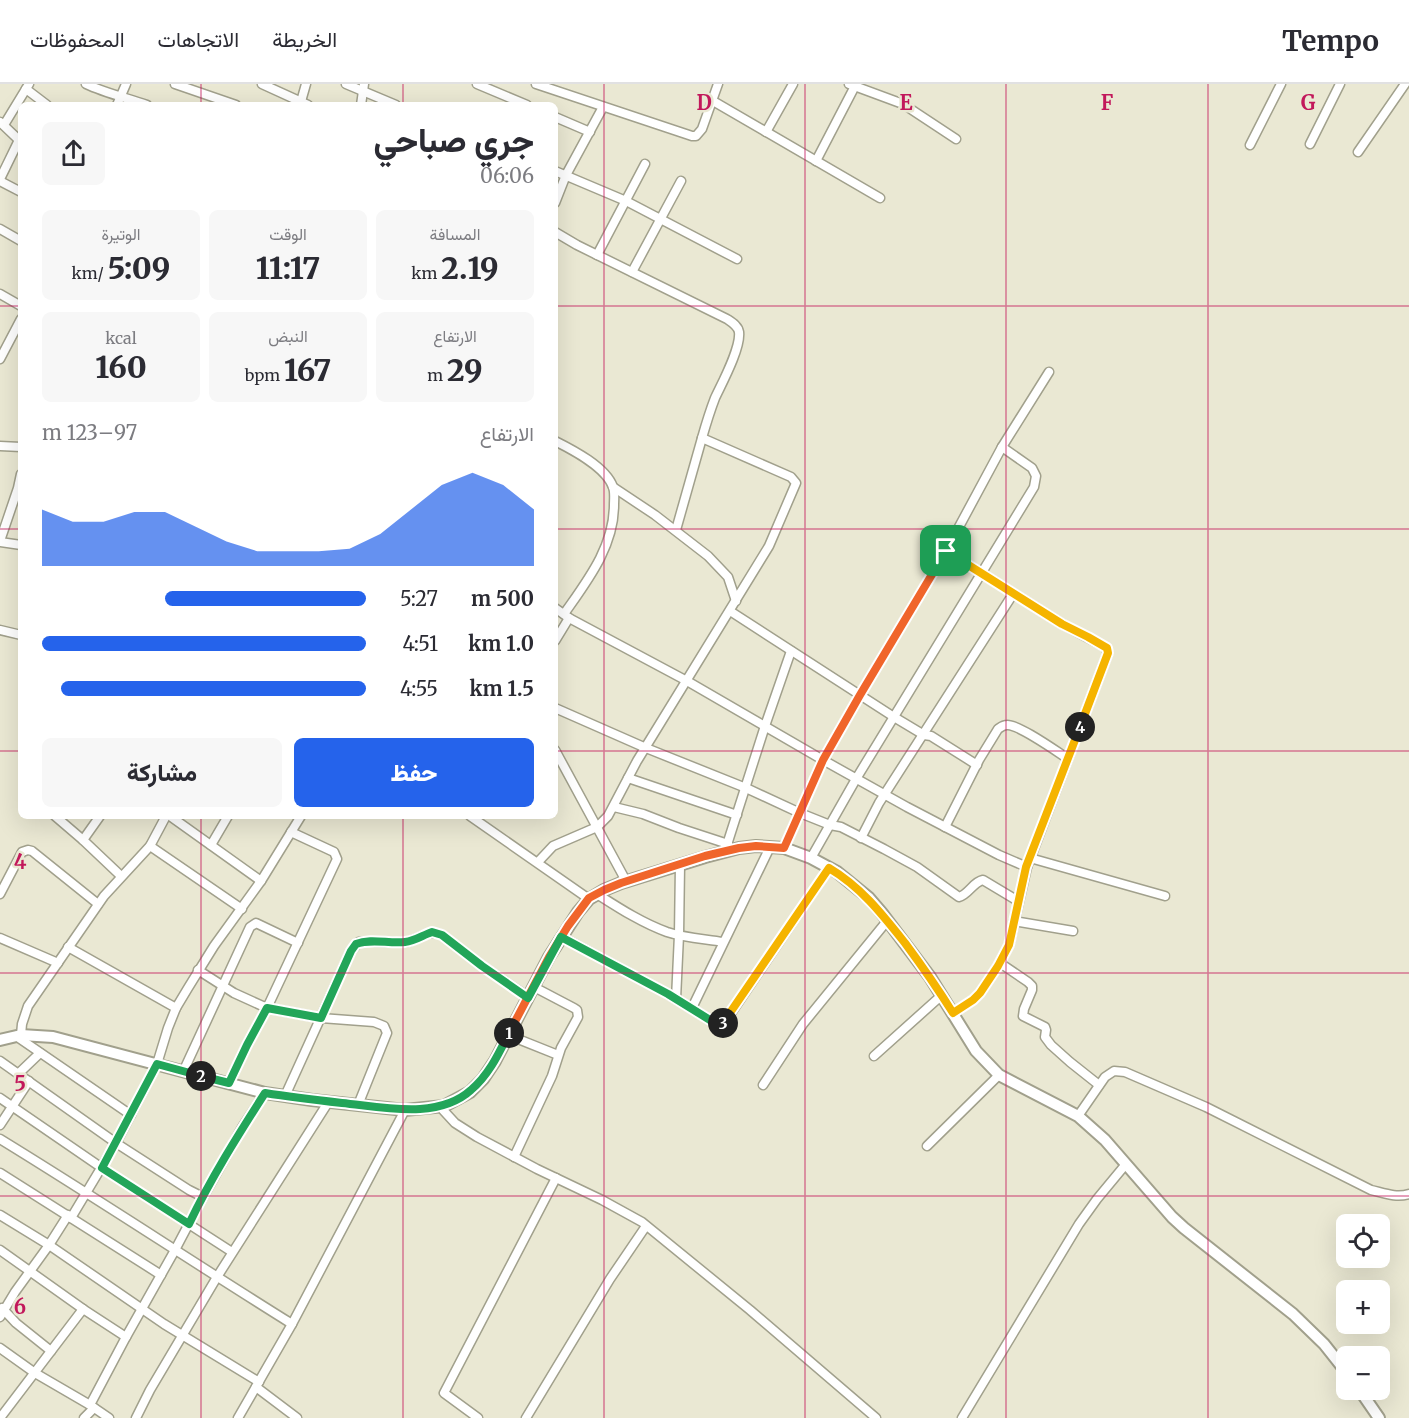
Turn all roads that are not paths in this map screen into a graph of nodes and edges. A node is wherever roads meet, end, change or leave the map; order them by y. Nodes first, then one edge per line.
1 (86, 84) edge
2 (126, 84) edge
3 (175, 84) edge
4 (262, 84) edge
5 (306, 84) edge
6 (346, 84) edge
7 (477, 84) edge
8 (536, 84) edge
9 (718, 84) edge
10 (793, 84) edge
11 (1281, 84) edge
12 (1340, 84) edge
13 (1406, 84) edge
14 (852, 85) edge
15 (27, 87) edge
16 (364, 88) edge
17 (121, 96) junction
18 (713, 101) junction
19 (44, 102) edge
20 (118, 102) edge
21 (138, 102) edge
22 (227, 102) edge
23 (299, 102) edge
24 (303, 102) edge
25 (390, 102) edge
26 (520, 102) edge
27 (603, 107) junction
28 (558, 118) edge
29 (2, 123) edge
30 (590, 132) junction
31 (766, 132) junction
32 (18, 139) edge
33 (956, 139) dead end
34 (1310, 144) dead end
35 (18, 145) edge
36 (1250, 145) dead end
37 (1358, 152) dead end
38 (816, 161) junction
39 (645, 164) dead end
40 (558, 172) edge
41 (566, 175) junction
42 (0, 180) edge
43 (681, 180) dead end
44 (18, 190) edge
45 (558, 195) edge
46 (880, 198) dead end
47 (626, 201) junction
48 (661, 219) junction
49 (0, 229) edge
50 (558, 234) edge
51 (18, 239) edge
52 (597, 255) junction
53 (737, 259) dead end
54 (632, 272) junction
55 (0, 294) edge
56 (18, 304) edge
57 (18, 324) edge
58 (1, 355) edge
59 (1049, 372) dead end
60 (702, 438) junction
61 (558, 443) edge
62 (0, 446) edge
63 (18, 447) edge
64 (1002, 447) junction
65 (613, 487) junction
66 (18, 488) edge
67 (676, 530) junction
68 (0, 541) edge
69 (18, 544) edge
70 (946, 551) junction
71 (981, 573) junction
72 (1013, 594) junction
73 (736, 601) junction
74 (558, 610) edge
75 (730, 611) junction
76 (567, 616) junction
77 (0, 630) edge
78 (18, 634) edge
79 (558, 635) edge
80 (791, 651) junction
81 (687, 681) junction
82 (860, 695) junction
83 (558, 709) edge
84 (894, 717) junction
85 (765, 726) junction
86 (924, 735) junction
87 (646, 748) junction
88 (558, 756) edge
89 (1067, 758) junction
90 (823, 760) junction
91 (977, 765) junction
92 (628, 778) junction
93 (856, 779) junction
94 (746, 788) junction
95 (885, 795) junction
96 (614, 807) junction
97 (800, 813) junction
98 (737, 815) junction
99 (58, 819) edge
100 (98, 819) edge
101 (166, 819) edge
102 (172, 819) edge
103 (226, 819) edge
104 (299, 819) edge
105 (474, 819) edge
106 (830, 825) junction
107 (597, 827) junction
108 (945, 827) junction
109 (291, 832) junction
110 (861, 838) junction
111 (83, 840) junction
112 (211, 845) junction
113 (150, 846) junction
114 (770, 847) junction
115 (727, 848) junction
116 (784, 848) junction
117 (811, 858) junction
118 (1030, 858) junction
119 (538, 862) junction
120 (680, 865) junction
121 (1026, 867) junction
122 (829, 868) junction
123 (121, 876) junction
124 (261, 881) junction
125 (626, 881) junction
126 (0, 894) edge
127 (593, 896) junction
128 (1164, 896) dead end
129 (1018, 901) junction
130 (98, 904) junction
131 (242, 909) junction
132 (887, 921) junction
133 (1014, 921) junction
134 (1073, 931) dead end
135 (680, 935) junction
136 (561, 937) junction
137 (0, 938) edge
138 (723, 942) junction
139 (298, 943) junction
140 (68, 947) junction
141 (57, 963) junction
142 (1000, 963) junction
143 (198, 970) junction
144 (222, 986) junction
145 (531, 992) junction
146 (942, 995) junction
147 (676, 999) junction
148 (177, 1008) junction
149 (267, 1008) junction
150 (692, 1008) junction
151 (953, 1013) junction
152 (321, 1018) junction
153 (19, 1035) junction
154 (508, 1035) junction
155 (0, 1040) edge
156 (40, 1053) junction
157 (558, 1055) junction
158 (874, 1056) dead end
159 (0, 1061) edge
160 (157, 1064) junction
161 (183, 1072) junction
162 (18, 1074) junction
163 (999, 1075) junction
164 (29, 1081) junction
165 (229, 1083) junction
166 (764, 1085) dead end
167 (1099, 1085) junction
168 (265, 1093) junction
169 (285, 1096) junction
170 (0, 1098) edge
171 (329, 1101) junction
172 (358, 1105) junction
173 (444, 1106) junction
174 (13, 1107) junction
175 (405, 1110) junction
176 (131, 1115) junction
177 (1078, 1116) junction
178 (0, 1125) edge
179 (0, 1139) edge
180 (116, 1143) junction
181 (927, 1146) dead end
182 (514, 1157) junction
183 (1126, 1164) junction
184 (102, 1168) junction
185 (0, 1173) edge
186 (556, 1178) junction
187 (87, 1192) junction
188 (1409, 1194) edge
189 (202, 1197) junction
190 (0, 1215) edge
191 (69, 1217) junction
192 (189, 1224) junction
193 (646, 1226) junction
194 (50, 1245) junction
195 (0, 1250) edge
196 (175, 1250) junction
197 (232, 1252) junction
198 (31, 1271) junction
199 (160, 1275) junction
200 (217, 1277) junction
201 (83, 1309) junction
202 (142, 1309) junction
203 (1, 1311) edge
204 (292, 1324) junction
205 (182, 1335) junction
206 (126, 1337) junction
207 (0, 1348) edge
208 (51, 1351) junction
209 (1336, 1359) edge
210 (35, 1373) junction
211 (258, 1385) junction
212 (1367, 1400) edge
213 (92, 1406) junction
214 (530, 1416) edge
215 (2, 1417) edge
216 (84, 1418) edge
217 (109, 1418) edge
218 (136, 1418) edge
219 (237, 1418) edge
220 (297, 1418) edge
221 (477, 1418) edge
222 (876, 1418) edge
223 (962, 1418) edge
224 (1379, 1418) edge

1 - 17 street
2 - 17 street
3 - 22 street
4 - 23 street
5 - 24 street
6 - 16 street
7 - 26 street
8 - 27 street
9 - 18 street
10 - 31 street
11 - 36 street
12 - 34 street
13 - 37 street
14 - 33 street
14 - 38 street
15 - 19 street
15 - 29 street
16 - 25 street
17 - 20 street
17 - 21 street
18 - 27 street
18 - 31 street
27 - 30 street
28 - 30 street
29 - 32 street
30 - 41 street
31 - 38 street
35 - 42 street
38 - 46 street
39 - 47 street
40 - 41 street
41 - 45 street
41 - 47 street
42 - 44 street
43 - 48 street
47 - 48 street
47 - 52 street
48 - 53 street
48 - 54 street
49 - 51 street
50 - 52 street
52 - 54 street
54 - 60 street
55 - 56 street
57 - 58 street
59 - 64 street
60 - 67 street
60 - 73 street
61 - 65 street
62 - 63 street
64 - 70 street
64 - 71 street
65 - 67 street
65 - 76 street
66 - 68 street
67 - 73 street
68 - 69 street
70 - 71 street
70 - 82 street
71 - 72 street
71 - 84 street
72 - 86 street
72 - 89 street
73 - 75 street
74 - 76 street
75 - 80 street
75 - 81 street
76 - 79 street
76 - 81 street
77 - 78 street
80 - 82 street
80 - 85 street
81 - 85 street
81 - 87 street
82 - 84 street
82 - 90 street
83 - 87 street
84 - 86 street
84 - 93 street
85 - 90 street
85 - 94 street
86 - 91 street
86 - 95 street
87 - 92 street
87 - 94 street
88 - 107 street
89 - 91 street
89 - 118 street
90 - 93 street
90 - 97 street
91 - 108 street
92 - 96 street
92 - 98 street
93 - 95 street
93 - 106 street
94 - 97 street
94 - 98 street
95 - 108 street
95 - 110 street
96 - 107 street
96 - 115 street
97 - 106 street
97 - 116 street
98 - 115 street
99 - 111 street
100 - 111 street
101 - 113 street
102 - 112 street
103 - 112 street
104 - 109 street
105 - 119 street
106 - 110 street
106 - 117 street
107 - 119 street
107 - 125 street
108 - 121 street
109 - 124 street
109 - 139 street
110 - 129 street
111 - 123 street
112 - 124 street
113 - 123 street
113 - 131 street
114 - 115 street
114 - 116 street
114 - 138 street
115 - 120 street
116 - 117 street
117 - 122 street
118 - 121 street
118 - 128 street
119 - 127 street
120 - 125 street
120 - 135 street
121 - 129 street
122 - 132 street
122 - 150 street
123 - 130 street
124 - 131 street
125 - 127 street
126 - 130 street
127 - 135 street
127 - 136 street
129 - 133 street
130 - 140 street
131 - 143 street
132 - 146 street
132 - 166 street
133 - 134 street
133 - 142 street
135 - 138 street
135 - 147 street
136 - 145 street
136 - 147 street
137 - 141 street
138 - 150 street
139 - 144 street
139 - 149 street
140 - 141 street
140 - 148 street
141 - 153 street
142 - 151 street
142 - 167 street
143 - 144 street
143 - 148 street
144 - 149 street
144 - 161 street
145 - 152 street
145 - 154 street
145 - 157 street
146 - 151 street
146 - 158 street
147 - 150 street
148 - 160 street
149 - 152 street
149 - 165 street
151 - 163 street
152 - 169 street
152 - 172 street
153 - 155 street
153 - 156 street
153 - 160 street
154 - 157 street
154 - 173 street
156 - 162 street
156 - 176 street
157 - 182 street
159 - 162 street
160 - 161 street
160 - 176 street
161 - 165 street
162 - 164 street
163 - 177 street
163 - 181 street
164 - 174 street
164 - 180 street
165 - 168 street
167 - 177 street
167 - 188 street
168 - 169 street
168 - 189 street
169 - 171 street
170 - 174 street
171 - 172 street
171 - 197 street
172 - 175 street
173 - 175 street
173 - 182 street
174 - 178 street
174 - 184 street
175 - 204 street
176 - 180 street
177 - 183 street
179 - 187 street
180 - 184 street
180 - 189 street
182 - 186 street
183 - 209 street
183 - 223 street
184 - 187 street
184 - 192 street
185 - 191 street
186 - 193 street
186 - 221 street
187 - 191 street
187 - 196 street
189 - 192 street
190 - 194 street
191 - 194 street
191 - 199 street
192 - 196 street
192 - 197 street
193 - 214 street
193 - 222 street
194 - 198 street
194 - 202 street
195 - 198 street
196 - 199 street
196 - 200 street
197 - 200 street
198 - 201 street
198 - 203 street
199 - 202 street
200 - 204 street
200 - 205 street
201 - 206 street
201 - 208 street
202 - 205 street
202 - 206 street
203 - 208 street
204 - 211 street
205 - 211 street
205 - 218 street
206 - 213 street
207 - 210 street
208 - 210 street
210 - 213 street
210 - 215 street
211 - 219 street
211 - 220 street
212 - 224 street
213 - 216 street
213 - 217 street

